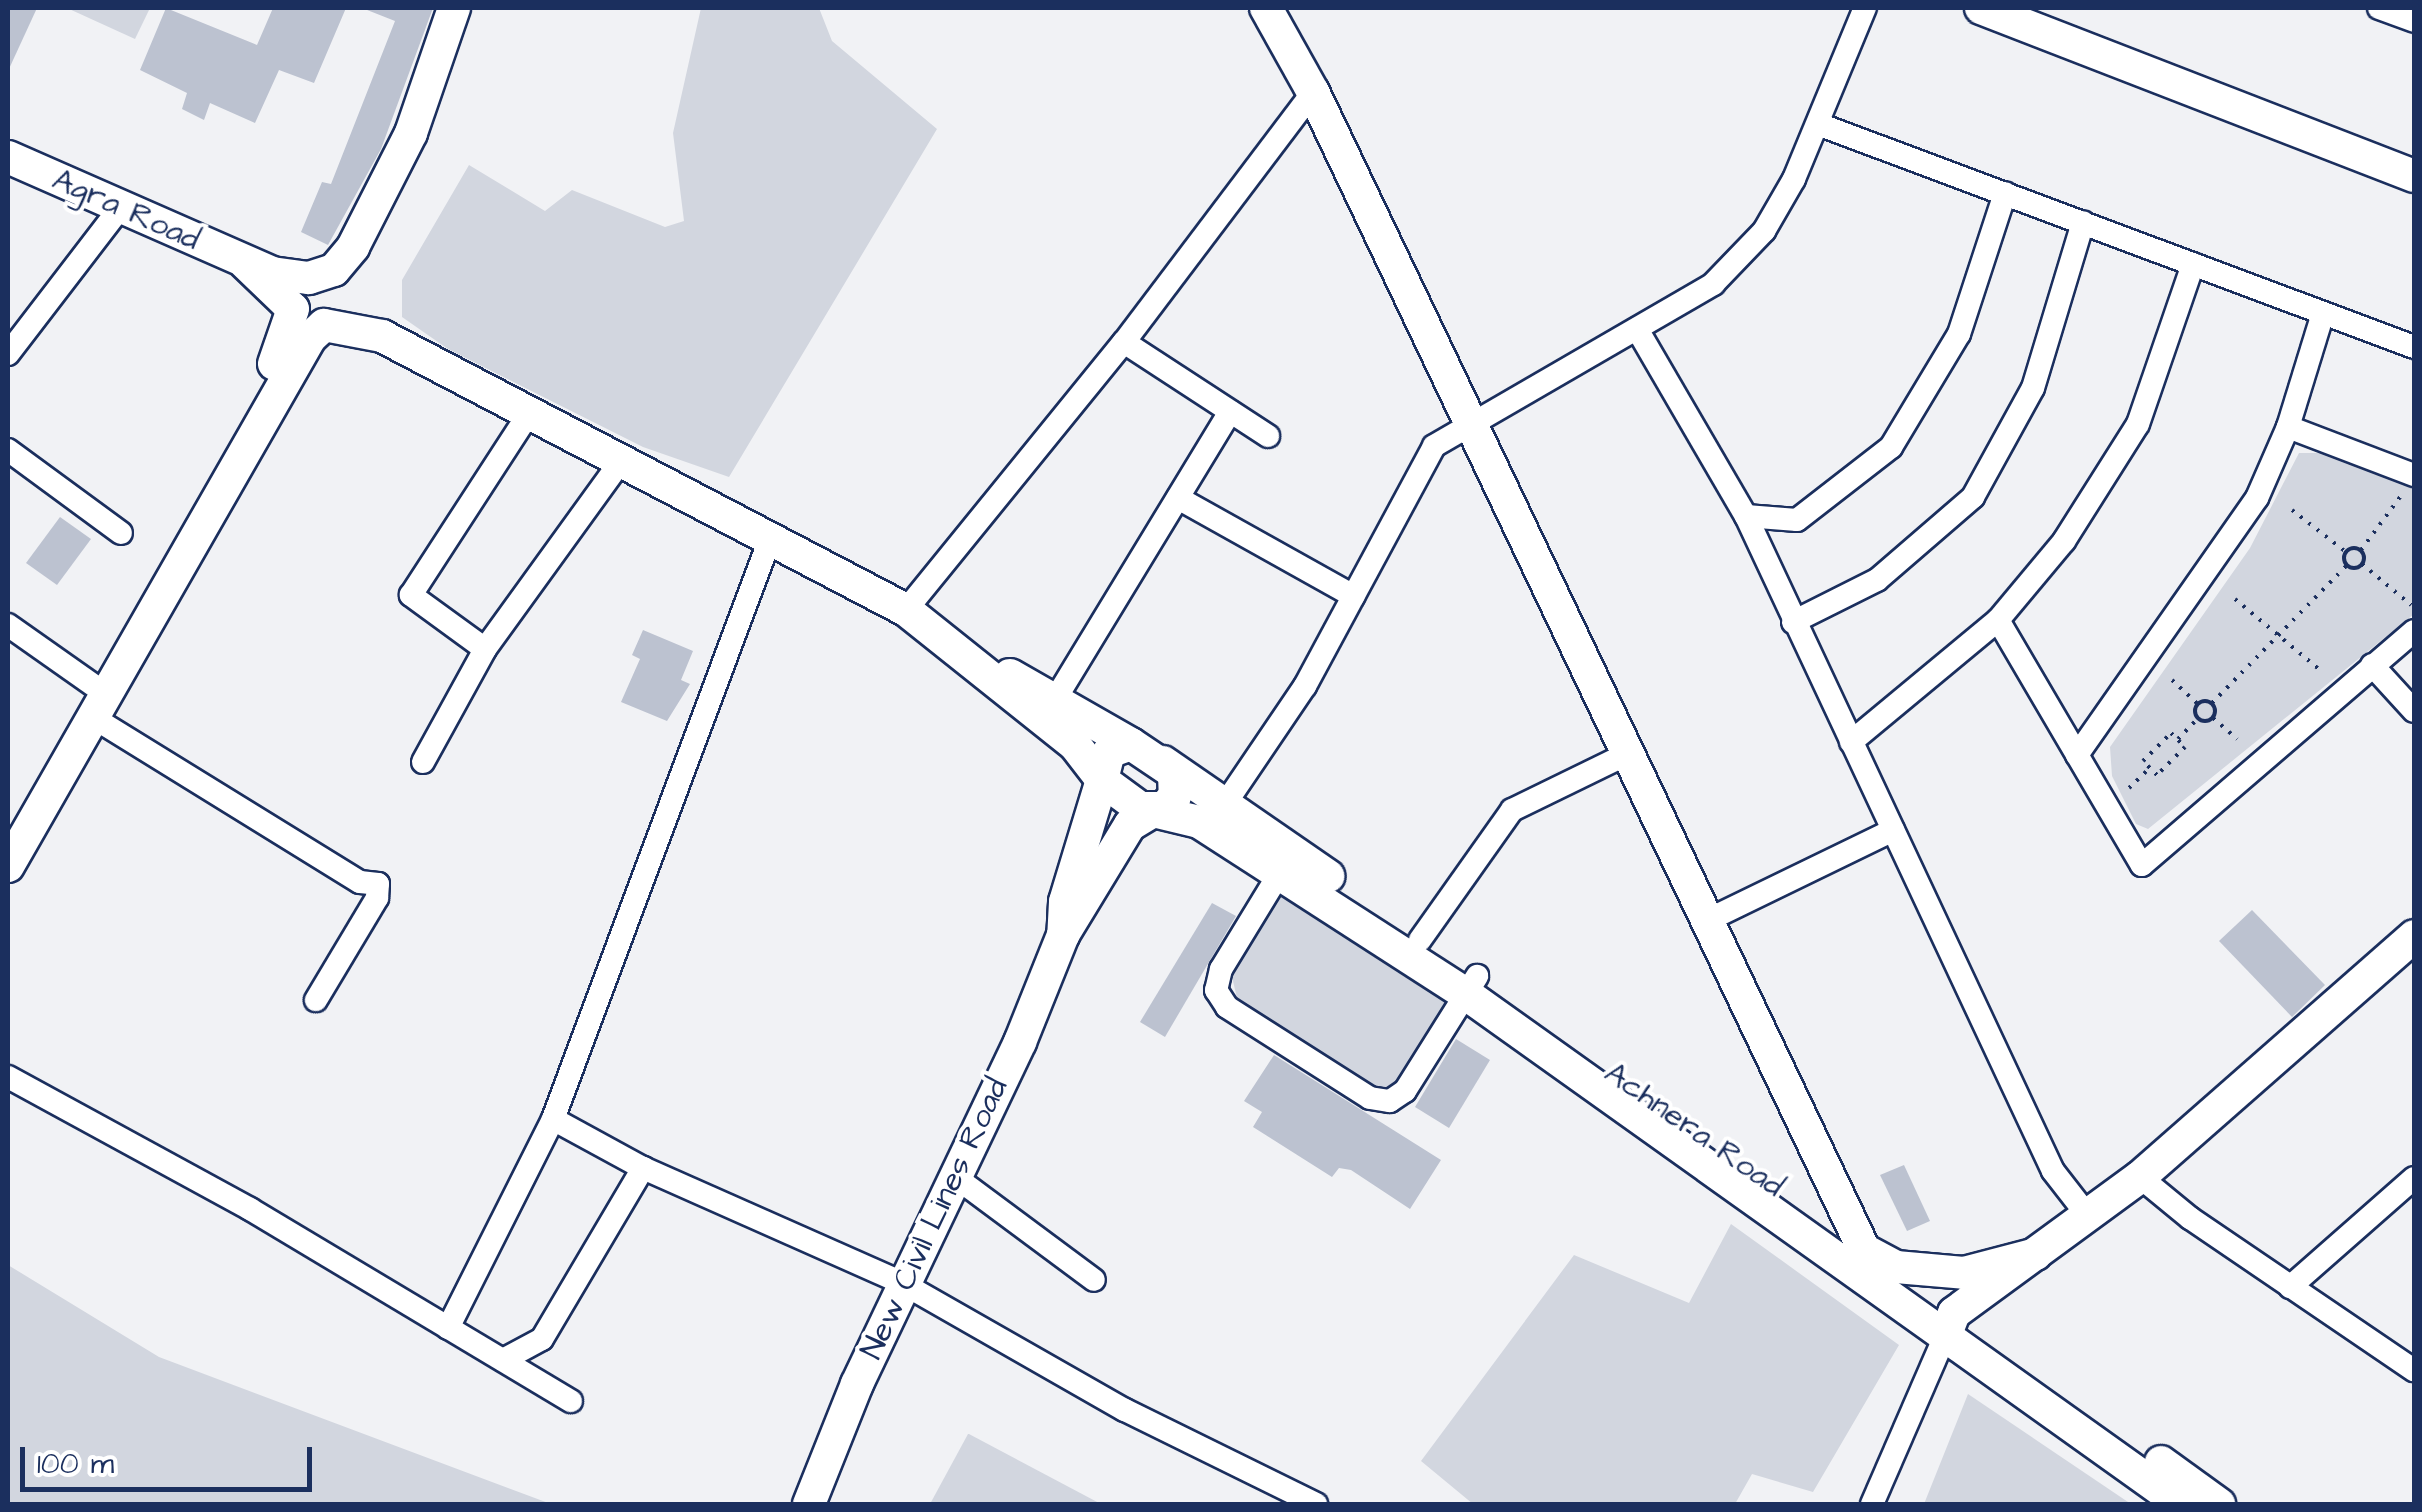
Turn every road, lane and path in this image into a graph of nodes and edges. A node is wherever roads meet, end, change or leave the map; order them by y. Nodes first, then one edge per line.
1 (454, 8) edge
2 (472, 8) edge
3 (1266, 8) edge
4 (1866, 8) edge
5 (1982, 8) edge
6 (2379, 8) edge
7 (2414, 21) edge
8 (1313, 92) junction
9 (1818, 124) junction
10 (8, 157) edge
11 (2414, 176) edge
12 (2005, 194) junction
13 (120, 208) junction
14 (2083, 222) junction
15 (245, 263) junction
16 (2193, 264) junction
17 (308, 278) junction
18 (292, 309) junction
19 (332, 312) junction
20 (2323, 312) junction
21 (1637, 329) junction
22 (1124, 342) junction
23 (2414, 347) edge
24 (8, 353) edge
25 (1230, 412) junction
26 (529, 413) junction
27 (1472, 425) junction
28 (2288, 428) junction
29 (1268, 436) dead end
30 (8, 450) edge
31 (621, 461) junction
32 (2409, 484) edge
33 (1178, 498) junction
34 (2292, 510) dead end
35 (1746, 516) junction
36 (121, 532) dead end
37 (770, 539) junction
38 (2361, 550) junction
39 (2346, 552) junction
40 (2362, 564) junction
41 (2348, 565) junction
42 (1354, 596) junction
43 (2236, 599) dead end
44 (2411, 605) dead end
45 (906, 610) junction
46 (1998, 620) junction
47 (1793, 622) junction
48 (8, 624) edge
49 (2414, 631) edge
50 (2278, 635) junction
51 (486, 649) junction
52 (970, 656) junction
53 (2372, 665) junction
54 (2320, 670) dead end
55 (2172, 680) dead end
56 (1056, 698) junction
57 (98, 700) junction
58 (2212, 703) junction
59 (2198, 704) junction
60 (2414, 711) edge
61 (2198, 718) junction
62 (2213, 718) junction
63 (2238, 739) dead end
64 (2178, 740) junction
65 (1851, 742) junction
66 (1131, 744) junction
67 (1627, 754) junction
68 (2077, 755) junction
69 (422, 762) dead end
70 (1163, 762) junction
71 (2150, 768) junction
72 (1102, 780) junction
73 (2128, 788) dead end
74 (1226, 804) junction
75 (1153, 812) junction
76 (8, 830) edge
77 (1893, 830) junction
78 (1287, 861) junction
79 (8, 866) edge
80 (1706, 921) junction
81 (1063, 935) junction
82 (2414, 936) edge
83 (1420, 940) junction
84 (1471, 985) junction
85 (316, 1000) dead end
86 (8, 1077) edge
87 (553, 1119) junction
88 (643, 1168) junction
89 (954, 1176) junction
90 (2140, 1177) junction
91 (2414, 1178) edge
92 (2088, 1216) junction
93 (1864, 1250) junction
94 (2036, 1254) junction
95 (1094, 1280) dead end
96 (902, 1283) junction
97 (2290, 1288) junction
98 (1950, 1324) junction
99 (448, 1328) junction
100 (502, 1360) junction
101 (2410, 1360) edge
102 (571, 1402) dead end
103 (809, 1504) edge
104 (1316, 1504) edge
105 (1872, 1504) edge
106 (2181, 1504) edge
107 (2219, 1504) edge

1 - 17 main road
2 - 19 main road
3 - 8 main road
4 - 9 street
5 - 11 main road
6 - 7 street
8 - 22 street
8 - 27 main road
9 - 12 street
9 - 21 street
10 - 13 main road, Agra Road
12 - 14 street
12 - 35 street
13 - 15 main road, Agra Road
13 - 24 street
14 - 16 street
14 - 47 street
15 - 17 main road
15 - 18 main road
16 - 20 street
16 - 46 street
17 - 18 main road
17 - 19 main road
18 - 19 main road
18 - 57 main road
19 - 26 main road
19 - 57 main road
20 - 23 street
20 - 28 street
21 - 27 street
21 - 35 street
22 - 25 street
22 - 45 street
25 - 29 street
25 - 33 street
26 - 31 main road
26 - 51 street
27 - 42 street
27 - 67 main road
28 - 32 street
28 - 68 street
30 - 36 street
31 - 37 main road
31 - 51 street
32 - 38 path
33 - 42 street
33 - 56 street
34 - 39 path
35 - 47 street
37 - 45 main road
37 - 87 street
38 - 39 path
38 - 40 path
39 - 41 path
40 - 41 path
40 - 44 path
41 - 50 path
42 - 74 street
43 - 50 path
45 - 52 main road
46 - 65 street
46 - 68 street
47 - 65 street
48 - 57 street
49 - 53 street
50 - 54 path
50 - 58 path
51 - 69 street
52 - 56 main road
52 - 72 main road
53 - 60 street
53 - 68 street
55 - 59 path
56 - 66 main road
57 - 76 main road
57 - 79 main road
57 - 85 street
58 - 59 path
58 - 62 path
59 - 61 path
61 - 62 path
61 - 64 path
62 - 63 path
64 - 71 path
64 - 71 path
65 - 77 street
66 - 70 main road
66 - 72 main road
67 - 80 main road
67 - 83 street
70 - 74 main road, Achnera Road
70 - 75 main road
71 - 73 path
72 - 75 main road
72 - 81 main road
74 - 78 main road, Achnera Road
75 - 78 main road, Achnera Road
75 - 81 main road
77 - 80 street
77 - 92 street
78 - 83 main road, Achnera Road
78 - 84 main road, Achnera Road
78 - 84 street
80 - 93 main road
81 - 89 main road, New Civil Lines Road
82 - 90 main road
83 - 84 main road, Achnera Road
84 - 93 main road, Achnera Road
84 - 98 main road, Achnera Road
86 - 99 street
87 - 88 street
87 - 99 street
88 - 96 street
88 - 100 street
89 - 95 street
89 - 96 main road, New Civil Lines Road
90 - 92 main road
90 - 97 street
91 - 97 street
92 - 94 main road
93 - 94 main road
93 - 98 main road, Achnera Road
94 - 98 main road
96 - 103 main road, New Civil Lines Road
96 - 104 street
97 - 101 street
98 - 105 street
98 - 106 main road, Achnera Road
98 - 107 main road, Achnera Road
99 - 100 street
100 - 102 street

